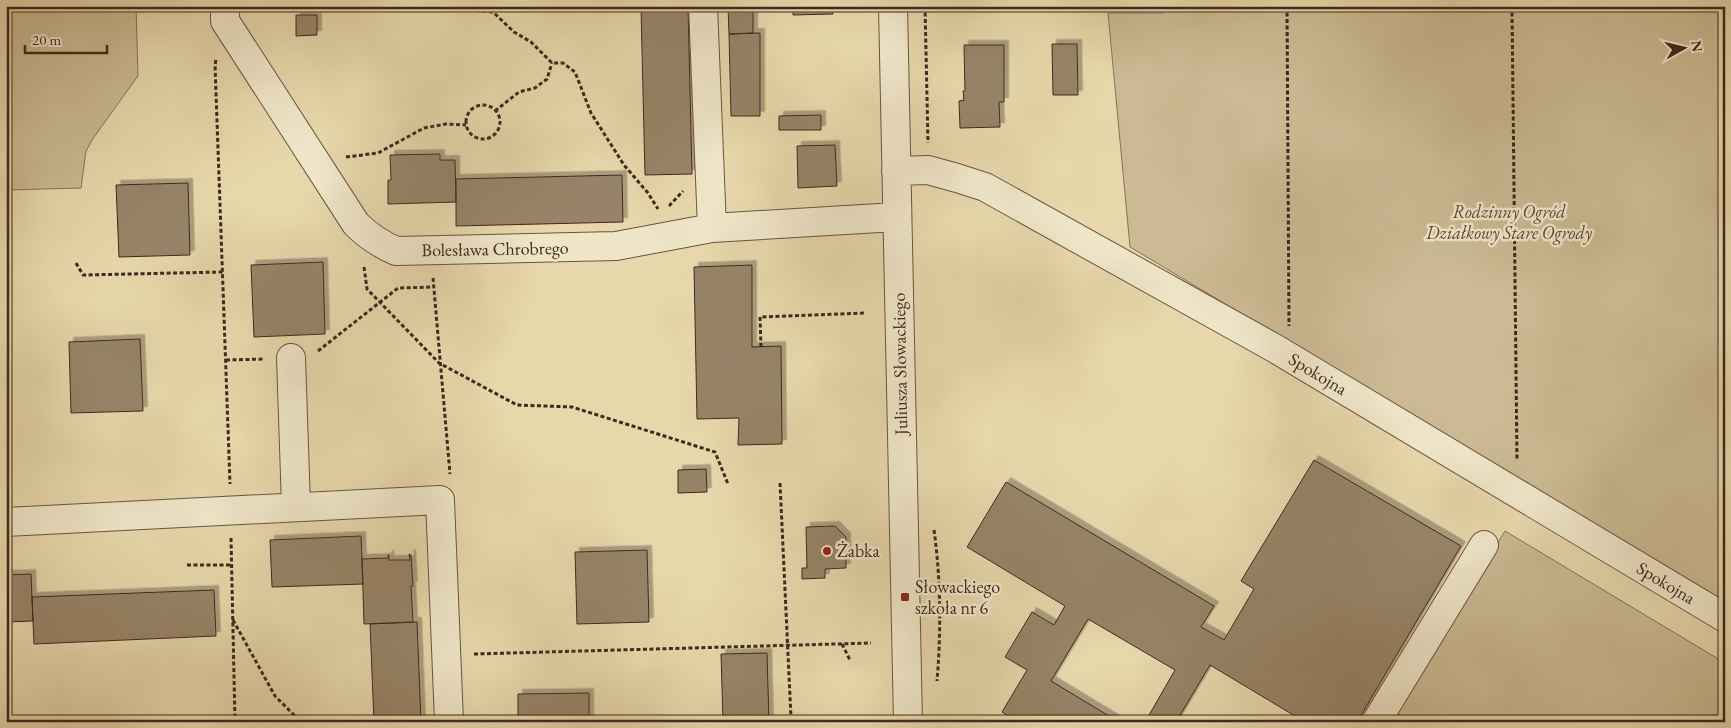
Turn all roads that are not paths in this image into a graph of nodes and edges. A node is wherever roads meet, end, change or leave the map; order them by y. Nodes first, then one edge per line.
1 (704, 6) edge
2 (893, 6) edge
3 (225, 14) edge
4 (896, 171) junction
5 (896, 217) junction
6 (712, 228) junction
7 (290, 358) road end
8 (296, 506) junction
9 (6, 522) edge
10 (1484, 545) dead end
11 (1725, 618) edge
12 (449, 722) edge
13 (908, 722) edge
14 (1376, 722) edge

1 - 6 street
2 - 4 street, Juliusza Słowackiego
3 - 6 street, Bolesława Chrobrego
4 - 5 street, Juliusza Słowackiego
4 - 11 street, Spokojna
5 - 6 street, Bolesława Chrobrego
5 - 13 street, Juliusza Słowackiego
7 - 8 street
8 - 9 street
8 - 12 street
10 - 14 street

